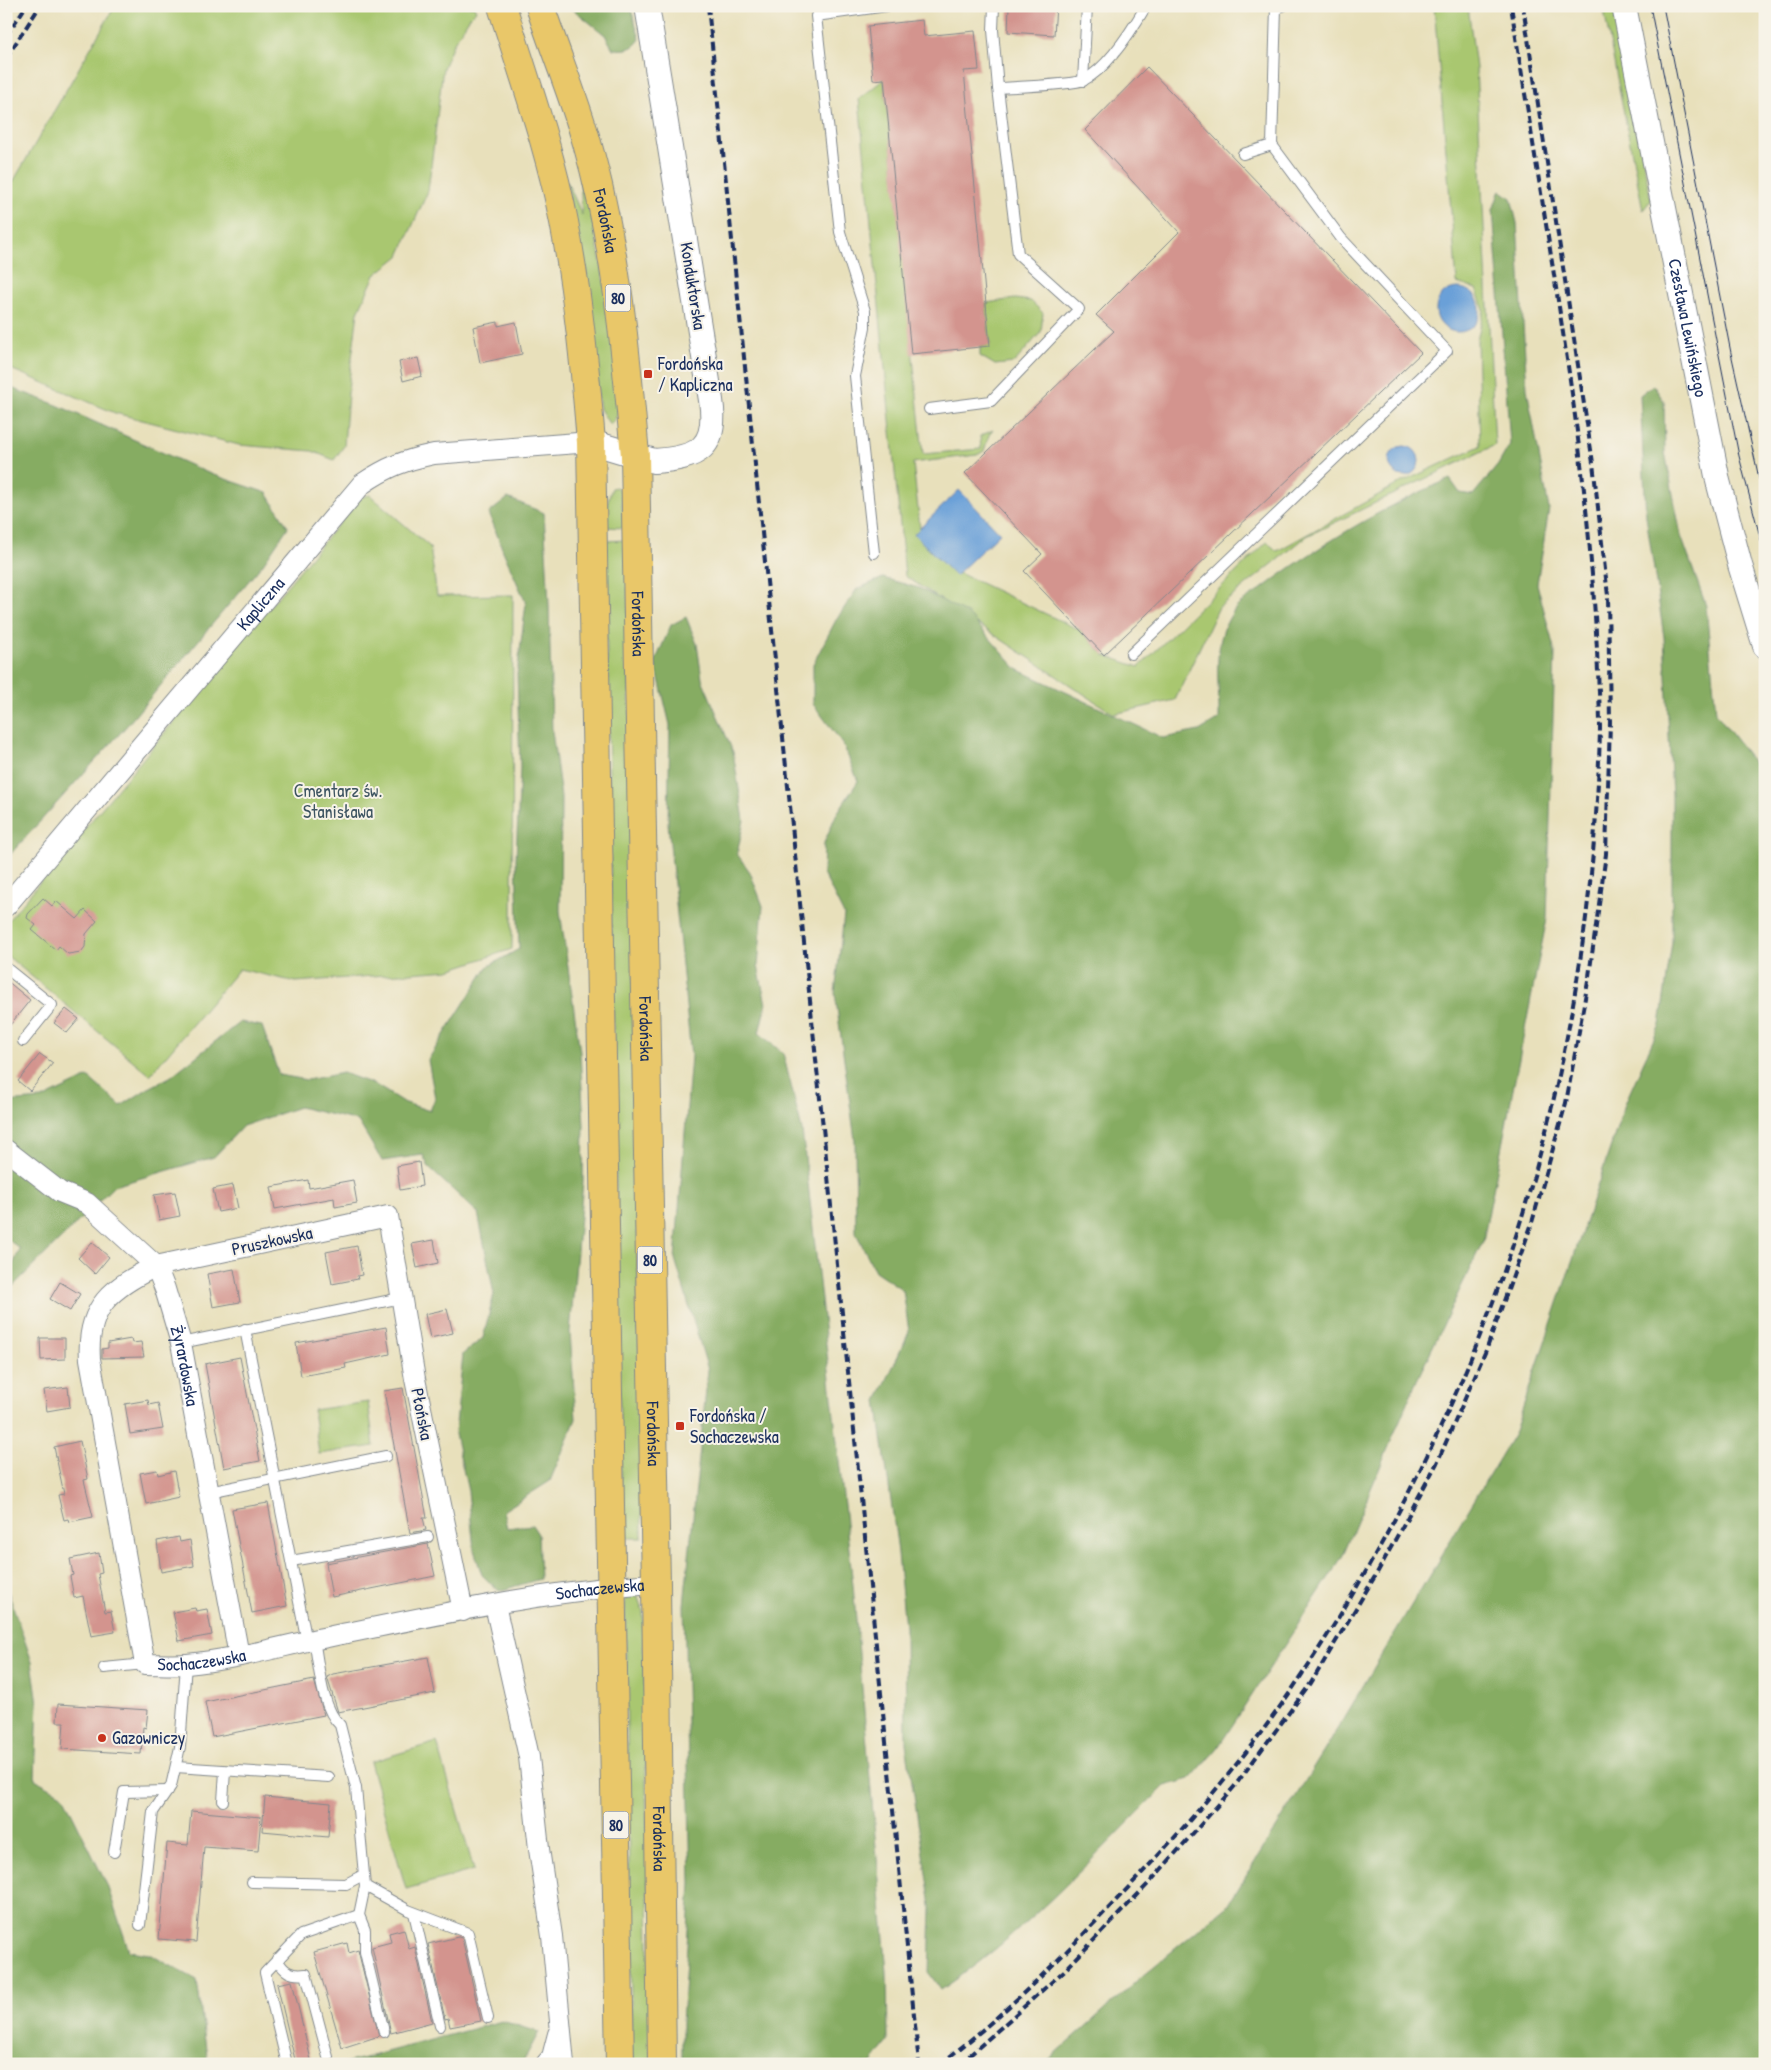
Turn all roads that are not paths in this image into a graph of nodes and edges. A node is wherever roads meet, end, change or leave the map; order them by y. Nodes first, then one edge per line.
1 (502, 6) edge
2 (540, 6) edge
3 (648, 6) edge
4 (887, 6) edge
5 (994, 6) edge
6 (1087, 6) edge
7 (1146, 6) edge
8 (1624, 6) edge
9 (1277, 7) edge
10 (815, 11) edge
11 (1082, 81) junction
12 (998, 88) junction
13 (1272, 145) junction
14 (1243, 154) dead end
15 (929, 409) dead end
16 (591, 442) junction
17 (634, 456) junction
18 (874, 553) dead end
19 (1765, 646) edge
20 (1131, 654) dead end
21 (6, 906) edge
22 (6, 968) edge
23 (23, 1041) dead end
24 (6, 1150) edge
25 (388, 1216) joint
26 (156, 1266) junction
27 (401, 1298) junction
28 (245, 1329) junction
29 (181, 1343) junction
30 (386, 1456) dead end
31 (274, 1479) junction
32 (208, 1492) junction
33 (428, 1537) dead end
34 (291, 1561) junction
35 (656, 1584) junction
36 (612, 1586) junction
37 (495, 1605) junction
38 (463, 1611) junction
39 (310, 1641) junction
40 (239, 1656) junction
41 (145, 1664) junction
42 (186, 1664) junction
43 (104, 1668) dead end
44 (176, 1767) junction
45 (225, 1771) junction
46 (329, 1777) dead end
47 (168, 1791) junction
48 (223, 1801) dead end
49 (114, 1852) dead end
50 (364, 1880) junction
51 (252, 1882) dead end
52 (414, 1913) junction
53 (359, 1915) junction
54 (140, 1925) dead end
55 (277, 1959) junction
56 (488, 2018) dead end
57 (440, 2026) dead end
58 (559, 2027) junction
59 (384, 2032) dead end
60 (328, 2057) dead end
61 (287, 2064) edge
62 (546, 2064) edge
63 (564, 2064) edge
64 (620, 2064) edge
65 (662, 2064) edge

1 - 16 main road, 80
2 - 17 main road, Fordońska / 80
3 - 17 street, Konduktorska
4 - 10 lane
5 - 12 lane
6 - 11 lane
7 - 11 lane
8 - 19 street, Czesława Lewińskiego
9 - 13 lane
10 - 18 lane
11 - 12 lane
12 - 15 lane
13 - 14 lane
13 - 20 lane
16 - 17 street, Konduktorska
16 - 21 street, Kapliczna
16 - 36 main road, 80
17 - 35 main road, Fordońska / 80
22 - 23 lane
24 - 26 street, Żyrardowska
25 - 26 street, Pruszkowska
25 - 27 street, Płońska
26 - 29 street, Żyrardowska
26 - 41 street, Sochaczewska
27 - 28 lane
27 - 38 street, Płońska
28 - 29 lane
28 - 31 lane
29 - 32 street, Żyrardowska
30 - 31 lane
31 - 32 lane
31 - 34 lane
32 - 40 street, Żyrardowska
33 - 34 lane
34 - 39 lane
35 - 36 street, Sochaczewska
35 - 65 main road, Fordońska / 80
36 - 37 street, Sochaczewska
36 - 64 main road, 80
37 - 38 street, Sochaczewska
37 - 58 street
38 - 39 street, Sochaczewska
39 - 40 street, Sochaczewska
39 - 50 lane
40 - 42 street, Sochaczewska
41 - 42 street, Sochaczewska
41 - 43 lane
42 - 44 lane
44 - 45 lane
44 - 47 lane
45 - 46 lane
45 - 48 lane
47 - 49 lane
47 - 54 lane
50 - 51 lane
50 - 52 lane
50 - 53 lane
52 - 56 lane
52 - 57 lane
53 - 55 lane
53 - 59 lane
55 - 60 lane
55 - 61 lane
58 - 62 street
58 - 63 street

